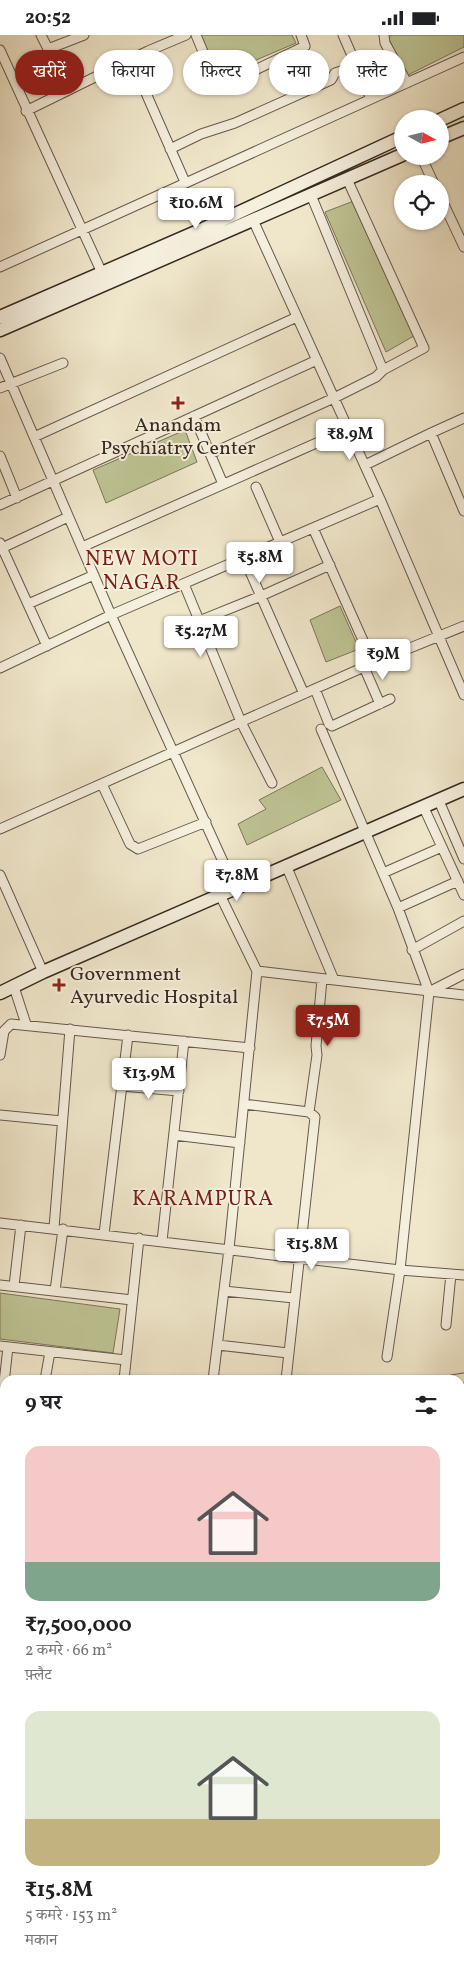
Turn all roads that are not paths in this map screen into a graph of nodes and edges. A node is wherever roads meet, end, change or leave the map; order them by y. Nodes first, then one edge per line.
1 (41, 35) edge
2 (84, 35) edge
3 (186, 35) edge
4 (196, 35) edge
5 (301, 35) edge
6 (343, 35) edge
7 (384, 35) edge
8 (48, 49) joint
9 (0, 50) edge
10 (152, 50) edge
11 (349, 50) edge
12 (464, 57) edge
13 (339, 72) edge
14 (407, 83) junction
15 (59, 95) edge
16 (147, 95) edge
17 (368, 95) edge
18 (370, 99) junction
19 (464, 109) edge
20 (26, 111) junction
21 (449, 116) edge
22 (464, 128) edge
23 (449, 134) edge
24 (394, 141) edge
25 (170, 149) junction
26 (394, 158) edge
27 (347, 179) junction
28 (185, 182) junction
29 (311, 195) junction
30 (449, 215) edge
31 (253, 220) junction
32 (81, 229) junction
33 (464, 247) edge
34 (0, 267) edge
35 (102, 273) junction
36 (0, 317) edge
37 (297, 317) junction
38 (0, 330) edge
39 (0, 358) edge
40 (317, 359) junction
41 (63, 363) dead end
42 (383, 370) junction
43 (11, 383) junction
44 (0, 388) edge
45 (334, 398) junction
46 (194, 417) junction
47 (464, 418) edge
48 (348, 429) junction
49 (431, 433) junction
50 (34, 437) junction
51 (210, 454) junction
52 (0, 456) edge
53 (364, 465) junction
54 (53, 482) junction
55 (223, 484) junction
56 (256, 487) dead end
57 (17, 498) junction
58 (380, 499) junction
59 (0, 505) edge
60 (464, 511) edge
61 (68, 517) junction
62 (313, 528) junction
63 (280, 542) junction
64 (1, 545) edge
65 (82, 547) junction
66 (244, 558) junction
67 (330, 565) junction
68 (94, 575) junction
69 (184, 584) junction
70 (261, 596) junction
71 (28, 604) junction
72 (111, 615) junction
73 (199, 621) junction
74 (464, 626) edge
75 (440, 636) junction
76 (47, 646) junction
77 (368, 665) junction
78 (0, 668) edge
79 (315, 689) junction
80 (304, 694) junction
81 (464, 695) edge
82 (390, 699) dead end
83 (380, 704) junction
84 (241, 722) junction
85 (321, 729) dead end
86 (174, 752) junction
87 (272, 783) dead end
88 (102, 784) junction
89 (464, 789) edge
90 (439, 801) junction
91 (424, 808) junction
92 (206, 822) junction
93 (0, 829) edge
94 (366, 831) junction
95 (460, 836) edge
96 (442, 847) junction
97 (464, 859) edge
98 (286, 865) junction
99 (383, 873) junction
100 (0, 875) edge
101 (458, 881) junction
102 (235, 888) junction
103 (220, 895) junction
104 (464, 895) edge
105 (398, 908) junction
106 (464, 921) edge
107 (412, 950) junction
108 (257, 971) junction
109 (44, 972) junction
110 (464, 974) edge
111 (322, 979) junction
112 (334, 981) junction
113 (14, 987) junction
114 (429, 992) junction
115 (0, 993) edge
116 (464, 995) edge
117 (26, 1024) junction
118 (70, 1029) junction
119 (128, 1035) junction
120 (184, 1041) junction
121 (250, 1048) junction
122 (0, 1055) edge
123 (122, 1086) junction
124 (178, 1091) junction
125 (244, 1104) junction
126 (309, 1112) junction
127 (0, 1115) edge
128 (62, 1121) junction
129 (174, 1135) junction
130 (240, 1143) junction
131 (0, 1223) edge
132 (21, 1225) junction
133 (58, 1229) junction
134 (104, 1234) junction
135 (139, 1238) junction
136 (162, 1241) junction
137 (229, 1249) junction
138 (299, 1257) junction
139 (400, 1270) junction
140 (451, 1274) junction
141 (464, 1275) edge
142 (0, 1285) edge
143 (14, 1286) junction
144 (55, 1291) junction
145 (224, 1291) junction
146 (294, 1298) junction
147 (132, 1300) junction
148 (446, 1325) dead end
149 (218, 1345) junction
150 (4, 1347) edge
151 (50, 1352) junction
152 (288, 1353) junction
153 (387, 1357) dead end
154 (126, 1360) junction
155 (3, 1375) edge
156 (46, 1375) edge
157 (124, 1375) edge
158 (214, 1375) edge
159 (286, 1375) edge

1 - 8 street
2 - 8 street
3 - 10 street
4 - 5 street
6 - 11 street
7 - 14 street
9 - 20 street
12 - 14 street
13 - 25 street
14 - 18 street
15 - 20 street
16 - 25 street
17 - 18 street
18 - 28 street
19 - 21 main road
20 - 32 street
22 - 23 main road
24 - 35 main road
25 - 28 street
26 - 27 main road
27 - 29 main road
27 - 42 street
28 - 32 street
29 - 31 main road
29 - 42 street
30 - 33 street
31 - 37 street
31 - 38 main road
32 - 34 street
32 - 35 street
35 - 36 main road
37 - 40 street
37 - 50 street
39 - 43 street
40 - 45 street
40 - 46 street
41 - 43 street
42 - 45 street
43 - 44 street
43 - 50 street
45 - 48 street
45 - 51 street
46 - 51 street
46 - 54 street
47 - 49 street
48 - 53 street
48 - 55 street
49 - 53 street
49 - 60 street
50 - 54 street
51 - 55 street
52 - 57 street
53 - 58 street
54 - 57 street
54 - 61 street
55 - 65 street
56 - 63 street
57 - 59 street
58 - 62 street
58 - 75 street
61 - 64 street
61 - 65 street
62 - 63 street
62 - 67 street
63 - 66 street
64 - 71 street
65 - 68 street
66 - 69 street
66 - 70 street
67 - 70 street
67 - 77 street
68 - 71 street
68 - 72 street
69 - 72 street
69 - 73 street
70 - 73 street
70 - 80 street
71 - 76 street
72 - 76 street
72 - 86 street
73 - 84 street
74 - 75 street
75 - 77 street
75 - 81 street
76 - 78 street
77 - 79 street
77 - 83 street
79 - 80 street
79 - 83 street
80 - 84 street
82 - 83 street
84 - 86 street
84 - 87 street
85 - 94 street
86 - 88 street
86 - 92 street
88 - 92 street
88 - 93 street
89 - 90 main road
90 - 91 main road
90 - 95 street
91 - 94 main road
91 - 96 street
92 - 102 street
94 - 98 main road
94 - 99 street
95 - 97 street
96 - 99 street
96 - 101 street
98 - 102 main road
98 - 112 street
99 - 105 street
100 - 109 street
101 - 104 street
101 - 105 street
102 - 103 main road
103 - 108 street
103 - 109 main road
105 - 107 street
106 - 107 street
107 - 114 street
108 - 111 street
108 - 121 street
109 - 113 main road
110 - 114 street
111 - 112 street
111 - 126 street
112 - 114 street
113 - 115 main road
113 - 117 street
114 - 116 street
114 - 139 street
117 - 118 street
117 - 122 street
118 - 119 street
118 - 128 street
119 - 120 street
119 - 123 street
120 - 121 street
120 - 124 street
121 - 125 street
123 - 124 street
123 - 134 street
124 - 129 street
125 - 126 street
125 - 130 street
126 - 138 street
127 - 128 street
128 - 133 street
129 - 130 street
129 - 136 street
130 - 137 street
131 - 132 street
132 - 133 street
132 - 143 street
133 - 134 street
133 - 144 street
134 - 135 street
135 - 136 street
135 - 147 street
136 - 137 street
137 - 138 street
137 - 145 street
138 - 139 street
138 - 146 street
139 - 140 street
139 - 153 street
140 - 141 street
140 - 148 street
142 - 143 street
143 - 144 street
144 - 147 street
145 - 146 street
145 - 149 street
146 - 152 street
147 - 154 street
149 - 152 street
149 - 158 street
150 - 151 street
150 - 155 street
151 - 154 street
151 - 156 street
152 - 159 street
154 - 157 street

